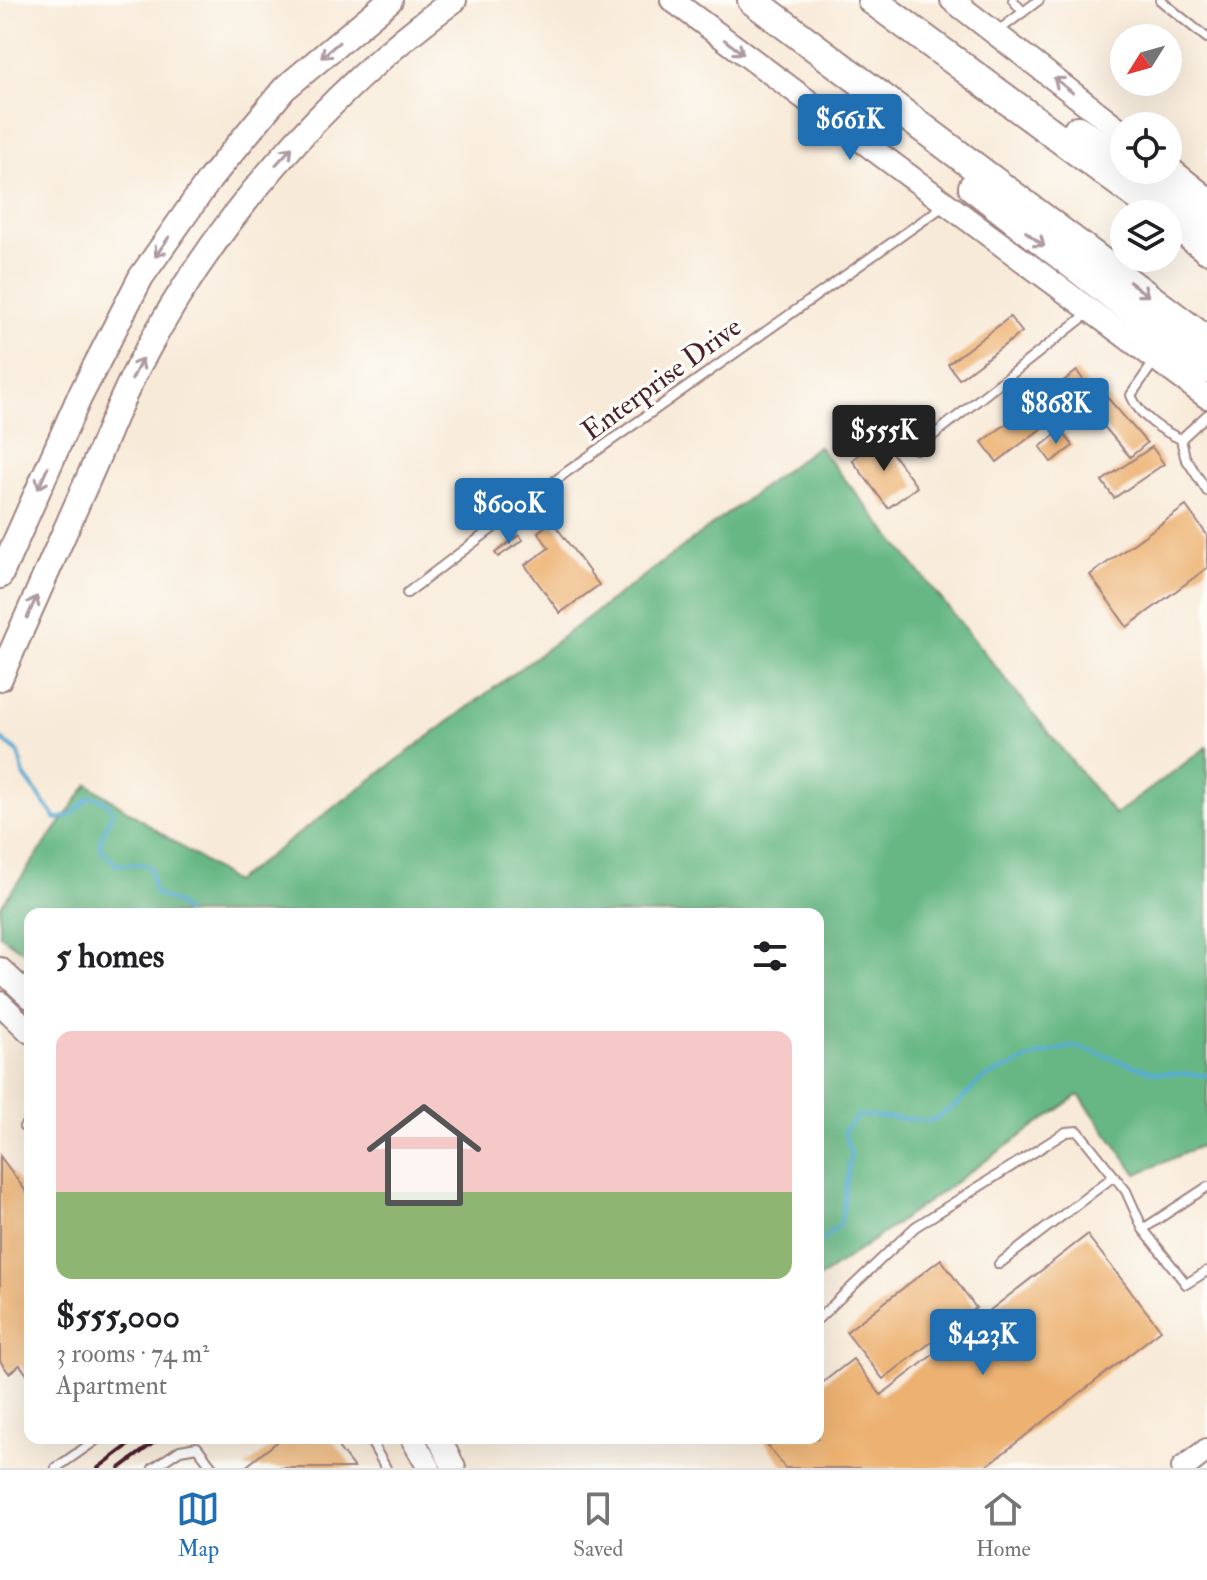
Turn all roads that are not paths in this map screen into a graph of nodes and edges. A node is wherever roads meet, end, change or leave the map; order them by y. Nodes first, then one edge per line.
1 (390, 0) edge
2 (454, 0) edge
3 (672, 0) edge
4 (752, 0) edge
5 (872, 0) edge
6 (891, 0) edge
7 (952, 0) edge
8 (1013, 0) edge
9 (1039, 0) edge
10 (1160, 0) edge
11 (1023, 12) junction
12 (996, 32) junction
13 (1207, 38) edge
14 (829, 59) junction
15 (1110, 122) edge
16 (1110, 151) edge
17 (1182, 180) edge
18 (1167, 184) edge
19 (1143, 200) edge
20 (1206, 202) edge
21 (945, 204) junction
22 (1182, 230) edge
23 (1207, 249) edge
24 (1091, 312) junction
25 (1207, 341) edge
26 (1156, 359) junction
27 (1207, 369) edge
28 (1207, 397) edge
29 (1207, 415) edge
30 (1181, 439) junction
31 (916, 449) dead end
32 (1205, 484) edge
33 (0, 576) edge
34 (407, 593) dead end
35 (0, 678) edge
36 (0, 969) edge
37 (24, 991) edge
38 (0, 1003) edge
39 (24, 1026) edge
40 (1114, 1176) junction
41 (1207, 1187) edge
42 (1143, 1229) junction
43 (999, 1264) dead end
44 (1207, 1271) edge
45 (824, 1313) edge
46 (90, 1444) edge
47 (372, 1444) edge
48 (415, 1444) edge
49 (442, 1444) edge
50 (1207, 1450) edge
51 (56, 1468) edge
52 (153, 1468) edge
53 (213, 1468) edge
54 (386, 1468) edge
55 (429, 1468) edge
56 (454, 1468) edge
57 (1183, 1468) edge

1 -> 33 main road
35 -> 2 main road
3 -> 21 main road
4 - 14 highway
5 - 19 highway
6 - 16 highway
7 - 12 main road
8 - 11 lane
9 - 11 lane
10 - 13 lane
11 - 12 lane
15 -> 12 main road
14 -> 25 highway
14 -> 27 highway
17 - 20 main road
18 - 20 highway
21 - 24 main road
21 - 34 lane, Enterprise Drive
22 - 23 highway
24 - 26 main road
24 - 31 lane
26 - 28 main road
26 - 30 lane
29 - 30 lane
30 - 32 lane
36 - 37 main road
38 - 39 main road
40 - 42 lane
40 - 43 lane
40 - 45 lane
41 - 42 lane
42 - 44 lane
46 - 51 lane
47 - 54 lane
48 - 55 main road
49 - 56 main road
50 - 57 main road
52 - 53 lane

